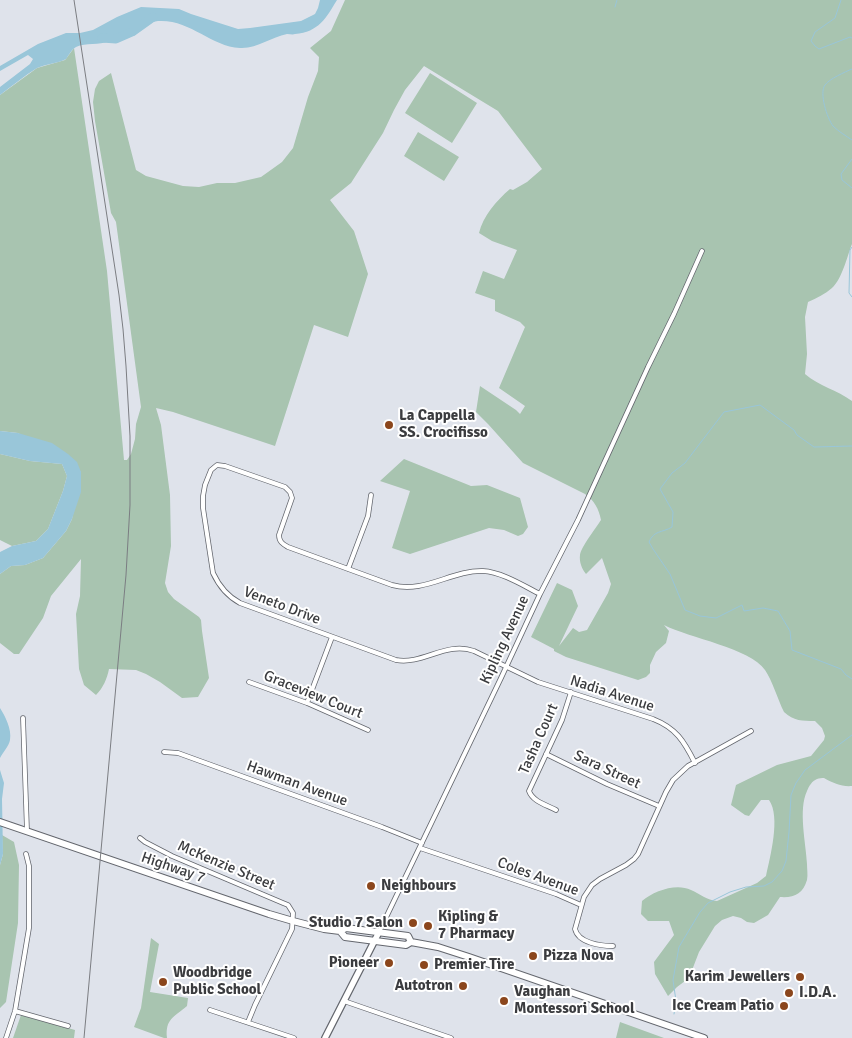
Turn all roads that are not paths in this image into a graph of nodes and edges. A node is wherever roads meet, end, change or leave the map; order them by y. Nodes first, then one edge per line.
1 (702, 251) dead end
2 (371, 495) dead end
3 (348, 569) junction
4 (540, 594) junction
5 (332, 637) junction
6 (507, 667) junction
7 (249, 682) dead end
8 (571, 692) junction
9 (307, 703) junction
10 (23, 718) dead end
11 (368, 730) dead end
12 (751, 731) dead end
13 (164, 752) dead end
14 (546, 754) junction
15 (695, 762) junction
16 (659, 806) junction
17 (556, 810) dead end
18 (0, 822) edge
19 (27, 831) junction
20 (140, 838) dead end
21 (421, 845) junction
22 (26, 854) dead end
23 (581, 905) junction
24 (293, 921) junction
25 (340, 931) junction
26 (379, 932) junction
27 (374, 941) junction
28 (411, 942) junction
29 (613, 946) dead end
30 (344, 1001) junction
31 (210, 1010) dead end
32 (14, 1011) junction
33 (248, 1022) junction
34 (68, 1026) dead end
35 (6, 1038) edge
36 (294, 1038) edge
37 (325, 1038) edge
38 (451, 1038) edge
39 (704, 1038) edge

1 - 4 street, Kipling Avenue
2 - 3 street
3 - 4 street, Veneto Drive
3 - 5 street, Veneto Drive
4 - 6 street, Kipling Avenue
5 - 6 street, Veneto Drive
5 - 9 street
6 - 8 street, Nadia Avenue
6 - 21 street, Kipling Avenue
7 - 9 street, Graceview Court
8 - 14 street, Tasha Court
8 - 15 street, Nadia Avenue
9 - 11 street, Graceview Court
10 - 19 street
12 - 15 street
13 - 21 street, Hawman Avenue
14 - 16 street, Sara Street
14 - 17 street, Tasha Court
15 - 16 street
16 - 23 street
18 - 19 main road, Highway 7
19 - 24 main road, Highway 7
20 - 24 street, McKenzie Street
21 - 23 street, Coles Avenue
21 - 26 street, Kipling Avenue
22 - 32 street
23 - 29 street, Coles Avenue
24 - 25 main road, Highway 7
24 - 33 street
25 - 26 main road, Highway 7
25 - 27 main road, Highway 7
26 - 27 street, Kipling Avenue
26 - 28 main road, Highway 7
27 - 28 main road, Highway 7
27 - 30 street, Kipling Avenue
28 - 39 main road, Highway 7
30 - 37 street, Kipling Avenue
30 - 38 street
31 - 33 street
32 - 34 street
32 - 35 street
33 - 36 street

